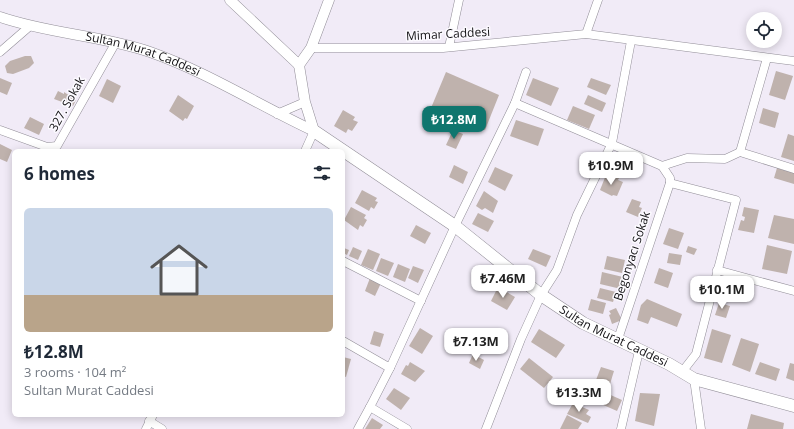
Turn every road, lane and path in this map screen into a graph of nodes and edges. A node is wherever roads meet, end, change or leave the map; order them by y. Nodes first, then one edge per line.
1 (230, 0) edge
2 (329, 0) edge
3 (459, 0) edge
4 (598, 0) edge
5 (0, 17) edge
6 (30, 26) junction
7 (586, 34) junction
8 (631, 41) junction
9 (116, 42) junction
10 (449, 47) junction
11 (311, 48) junction
12 (0, 52) edge
13 (767, 58) junction
14 (794, 59) edge
15 (299, 65) junction
16 (526, 72) dead end
17 (305, 102) junction
18 (514, 103) junction
19 (277, 114) junction
20 (0, 130) edge
21 (314, 131) junction
22 (612, 143) junction
23 (306, 149) edge
24 (341, 149) edge
25 (345, 152) edge
26 (740, 152) junction
27 (662, 166) junction
28 (794, 169) edge
29 (670, 183) junction
30 (455, 226) junction
31 (345, 262) edge
32 (717, 270) junction
33 (794, 291) edge
34 (541, 295) junction
35 (421, 301) junction
36 (618, 339) junction
37 (345, 342) edge
38 (640, 351) junction
39 (390, 368) junction
40 (682, 372) junction
41 (694, 379) junction
42 (794, 406) edge
43 (370, 407) junction
44 (149, 422) edge
45 (162, 429) edge
46 (358, 429) edge
47 (407, 429) edge
48 (486, 429) edge
49 (621, 429) edge
50 (701, 429) edge

1 - 15 street
2 - 11 street
3 - 10 street
4 - 7 street
5 - 6 street, Sultan Murat Caddesi
6 - 9 street, Sultan Murat Caddesi
6 - 12 street
7 - 8 street, Mimar Caddesi
7 - 10 street, Mimar Caddesi
8 - 13 street
8 - 22 street
9 - 19 street, Sultan Murat Caddesi
9 - 20 street, 327. Sokak
10 - 11 street, Mimar Caddesi
11 - 15 street
13 - 14 street
13 - 26 street
15 - 17 street
16 - 18 street
17 - 19 street
17 - 21 street
18 - 22 street
18 - 30 street
19 - 21 street, Sultan Murat Caddesi
21 - 23 street
21 - 24 main road, Sultan Murat Caddesi
22 - 27 street
22 - 34 street
25 - 30 main road, Sultan Murat Caddesi
26 - 27 street
26 - 28 street
27 - 29 street
29 - 32 street
29 - 36 street, Begonyacı Sokak
30 - 34 main road, Sultan Murat Caddesi
30 - 35 street
31 - 35 street
32 - 33 street
32 - 40 street
34 - 36 main road, Sultan Murat Caddesi
34 - 48 street
35 - 39 street
36 - 38 main road, Sultan Murat Caddesi
37 - 39 street
38 - 40 main road, Sultan Murat Caddesi
38 - 49 street
39 - 43 street
40 - 41 main road, Sultan Murat Caddesi
41 - 42 main road, Sultan Murat Caddesi
41 - 50 street
43 - 46 street
43 - 47 street
44 - 45 street

